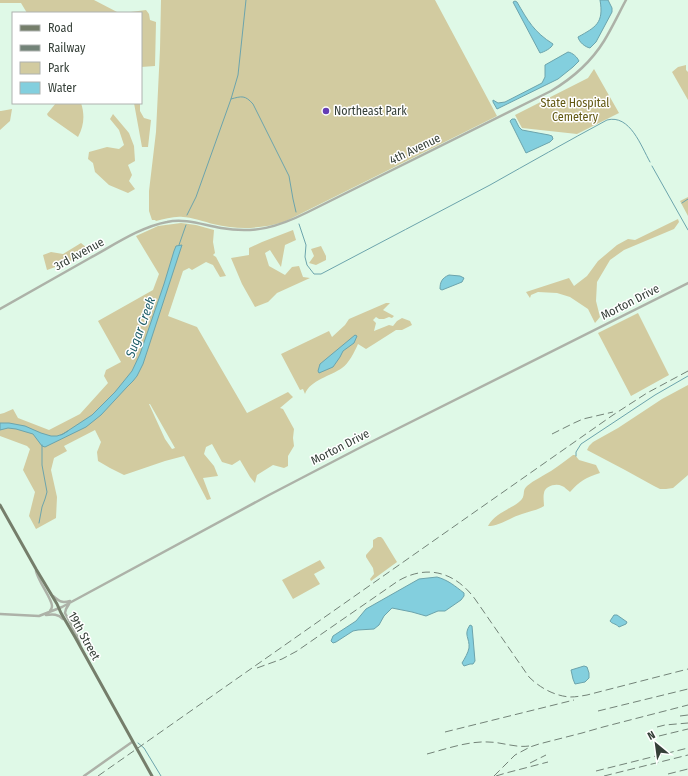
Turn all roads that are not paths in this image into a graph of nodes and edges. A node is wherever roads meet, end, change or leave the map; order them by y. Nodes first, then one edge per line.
1 (626, 0) edge
2 (169, 221) joint
3 (688, 283) edge
4 (0, 309) edge
5 (0, 505) edge
6 (36, 569) junction
7 (52, 595) junction
8 (72, 601) junction
9 (59, 608) junction
10 (47, 613) junction
11 (0, 614) edge
12 (40, 616) junction
13 (65, 620) junction
14 (82, 651) junction
15 (132, 742) junction
16 (84, 776) edge
17 (152, 776) edge

1 - 2 street, 4th Avenue
2 - 4 street, 3rd Avenue
3 - 8 street, Morton Drive
5 - 6 main road, 19th Street
6 - 7 main road, 19th Street
6 - 10 street
7 - 8 street
7 - 9 main road, 19th Street
8 - 9 street, Morton Drive
8 - 14 street
9 - 10 street, Morton Drive
9 - 13 main road, 19th Street
10 - 12 street, Morton Drive
11 - 12 street, Morton Drive
12 - 13 street
13 - 14 main road, 19th Street
14 - 15 main road, 19th Street
15 - 16 street
15 - 17 main road, 19th Street

